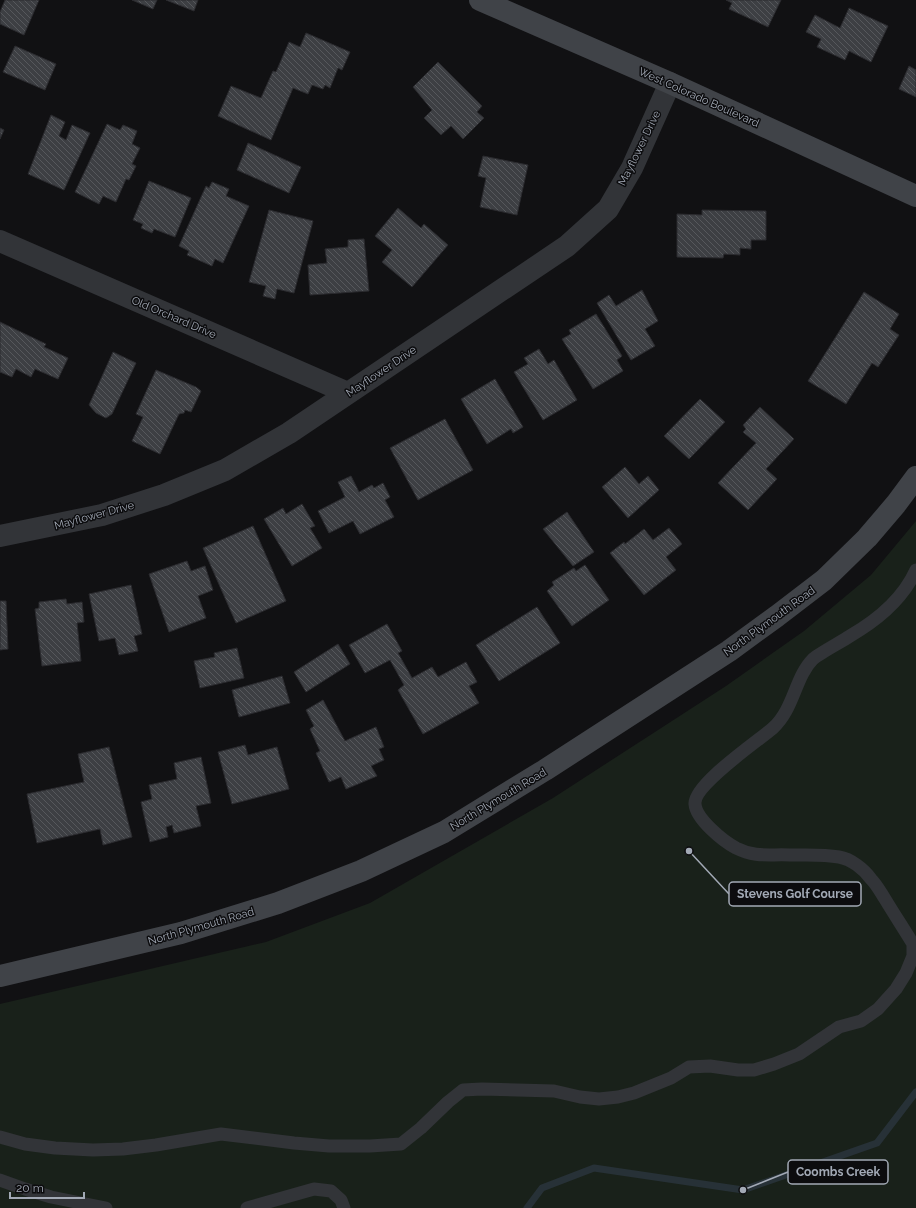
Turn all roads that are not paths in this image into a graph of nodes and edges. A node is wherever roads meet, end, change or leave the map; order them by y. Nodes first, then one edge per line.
1 (480, 0) edge
2 (670, 83) junction
3 (916, 196) edge
4 (0, 242) edge
5 (348, 393) junction
6 (916, 477) edge
7 (0, 536) edge
8 (916, 570) edge
9 (0, 976) edge
10 (0, 1137) edge
11 (0, 1180) edge
12 (106, 1208) edge
13 (247, 1208) edge
14 (344, 1208) edge

1 - 2 street, West Colorado Boulevard
2 - 3 street, West Colorado Boulevard
2 - 5 street, Mayflower Drive
4 - 5 street, Old Orchard Drive
5 - 7 street, Mayflower Drive
6 - 9 street, North Plymouth Road
8 - 10 lane
11 - 12 lane
13 - 14 lane

